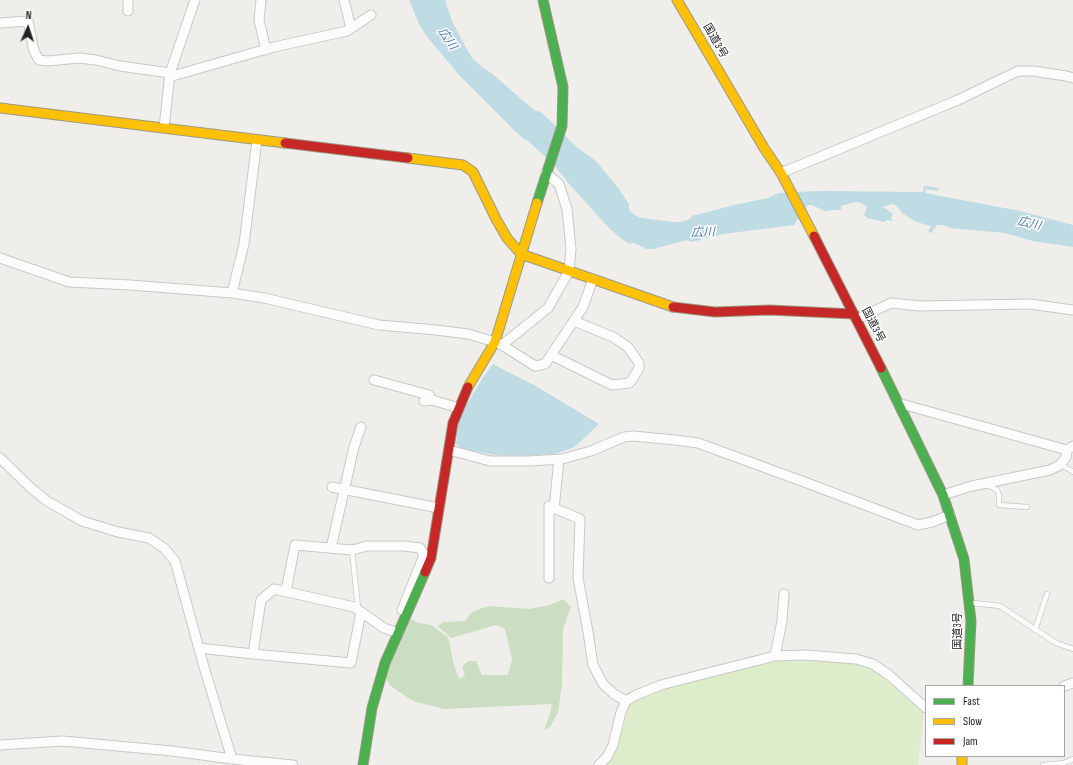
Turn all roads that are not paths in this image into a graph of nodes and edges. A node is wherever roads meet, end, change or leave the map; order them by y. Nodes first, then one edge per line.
1 (128, 0) edge
2 (195, 0) edge
3 (261, 0) edge
4 (344, 0) edge
5 (543, 0) edge
6 (677, 0) edge
7 (128, 11) dead end
8 (371, 15) dead end
9 (0, 23) edge
10 (351, 28) junction
11 (266, 50) junction
12 (170, 75) junction
13 (1073, 78) edge
14 (0, 108) edge
15 (164, 128) junction
16 (257, 140) junction
17 (547, 170) junction
18 (781, 173) junction
19 (521, 254) junction
20 (0, 258) edge
21 (569, 271) junction
22 (594, 279) junction
23 (232, 293) junction
24 (1073, 310) edge
25 (855, 316) junction
26 (574, 321) junction
27 (498, 343) junction
28 (551, 355) junction
29 (374, 380) dead end
30 (897, 403) junction
31 (459, 408) junction
32 (361, 427) dead end
33 (1070, 448) edge
34 (449, 450) junction
35 (0, 458) edge
36 (560, 459) junction
37 (1061, 464) junction
38 (1073, 472) edge
39 (985, 483) junction
40 (332, 487) dead end
41 (345, 490) junction
42 (943, 495) junction
43 (1027, 507) dead end
44 (439, 508) junction
45 (554, 509) junction
46 (950, 515) junction
47 (331, 548) junction
48 (352, 550) junction
49 (549, 578) dead end
50 (286, 591) junction
51 (784, 594) dead end
52 (1047, 594) dead end
53 (970, 603) junction
54 (360, 611) junction
55 (406, 614) junction
56 (1035, 630) junction
57 (398, 633) junction
58 (199, 648) junction
59 (1073, 649) edge
60 (253, 654) junction
61 (775, 656) junction
62 (968, 685) edge
63 (626, 701) junction
64 (925, 707) edge
65 (0, 745) edge
66 (232, 759) junction
67 (1073, 759) edge
68 (293, 765) edge
69 (363, 765) edge
70 (599, 765) edge
71 (1043, 765) edge

1 - 7 street
2 - 12 street
3 - 11 street
4 - 10 street
5 - 17 main road
6 - 18 main road, 国道3号
8 - 10 street
9 - 12 street
10 - 11 street
11 - 12 street
12 - 15 street
13 - 18 street
14 - 15 main road
15 - 16 main road
16 - 19 main road
16 - 23 street
17 - 19 main road
17 - 21 street
18 - 25 main road, 国道3号
19 - 21 main road
19 - 27 main road
20 - 23 street
21 - 22 main road
21 - 27 street
22 - 25 main road
22 - 26 street
23 - 27 street
24 - 25 street
25 - 30 main road, 国道3号
26 - 28 street
26 - 28 street
27 - 28 street
27 - 31 main road
29 - 31 street
30 - 33 street
30 - 42 main road, 国道3号
31 - 34 main road
32 - 41 street
33 - 37 street
34 - 36 street
34 - 44 main road
35 - 58 street
36 - 45 street
36 - 46 street
37 - 38 lane
37 - 39 street
39 - 42 street
39 - 43 lane
40 - 41 street
41 - 44 street
41 - 47 street
42 - 46 main road, 国道3号
44 - 55 main road
45 - 49 street
45 - 63 street
46 - 53 main road, 国道3号
47 - 48 street
47 - 50 street
48 - 54 lane
48 - 55 street
50 - 54 street
50 - 60 street
51 - 61 street
52 - 56 lane
53 - 56 lane
53 - 62 main road, 国道3号
54 - 57 street
54 - 60 street
55 - 57 main road
56 - 59 lane
57 - 69 main road
58 - 60 street
58 - 66 street
61 - 63 street
61 - 64 street
63 - 70 street
65 - 66 street
66 - 68 street
67 - 71 lane

